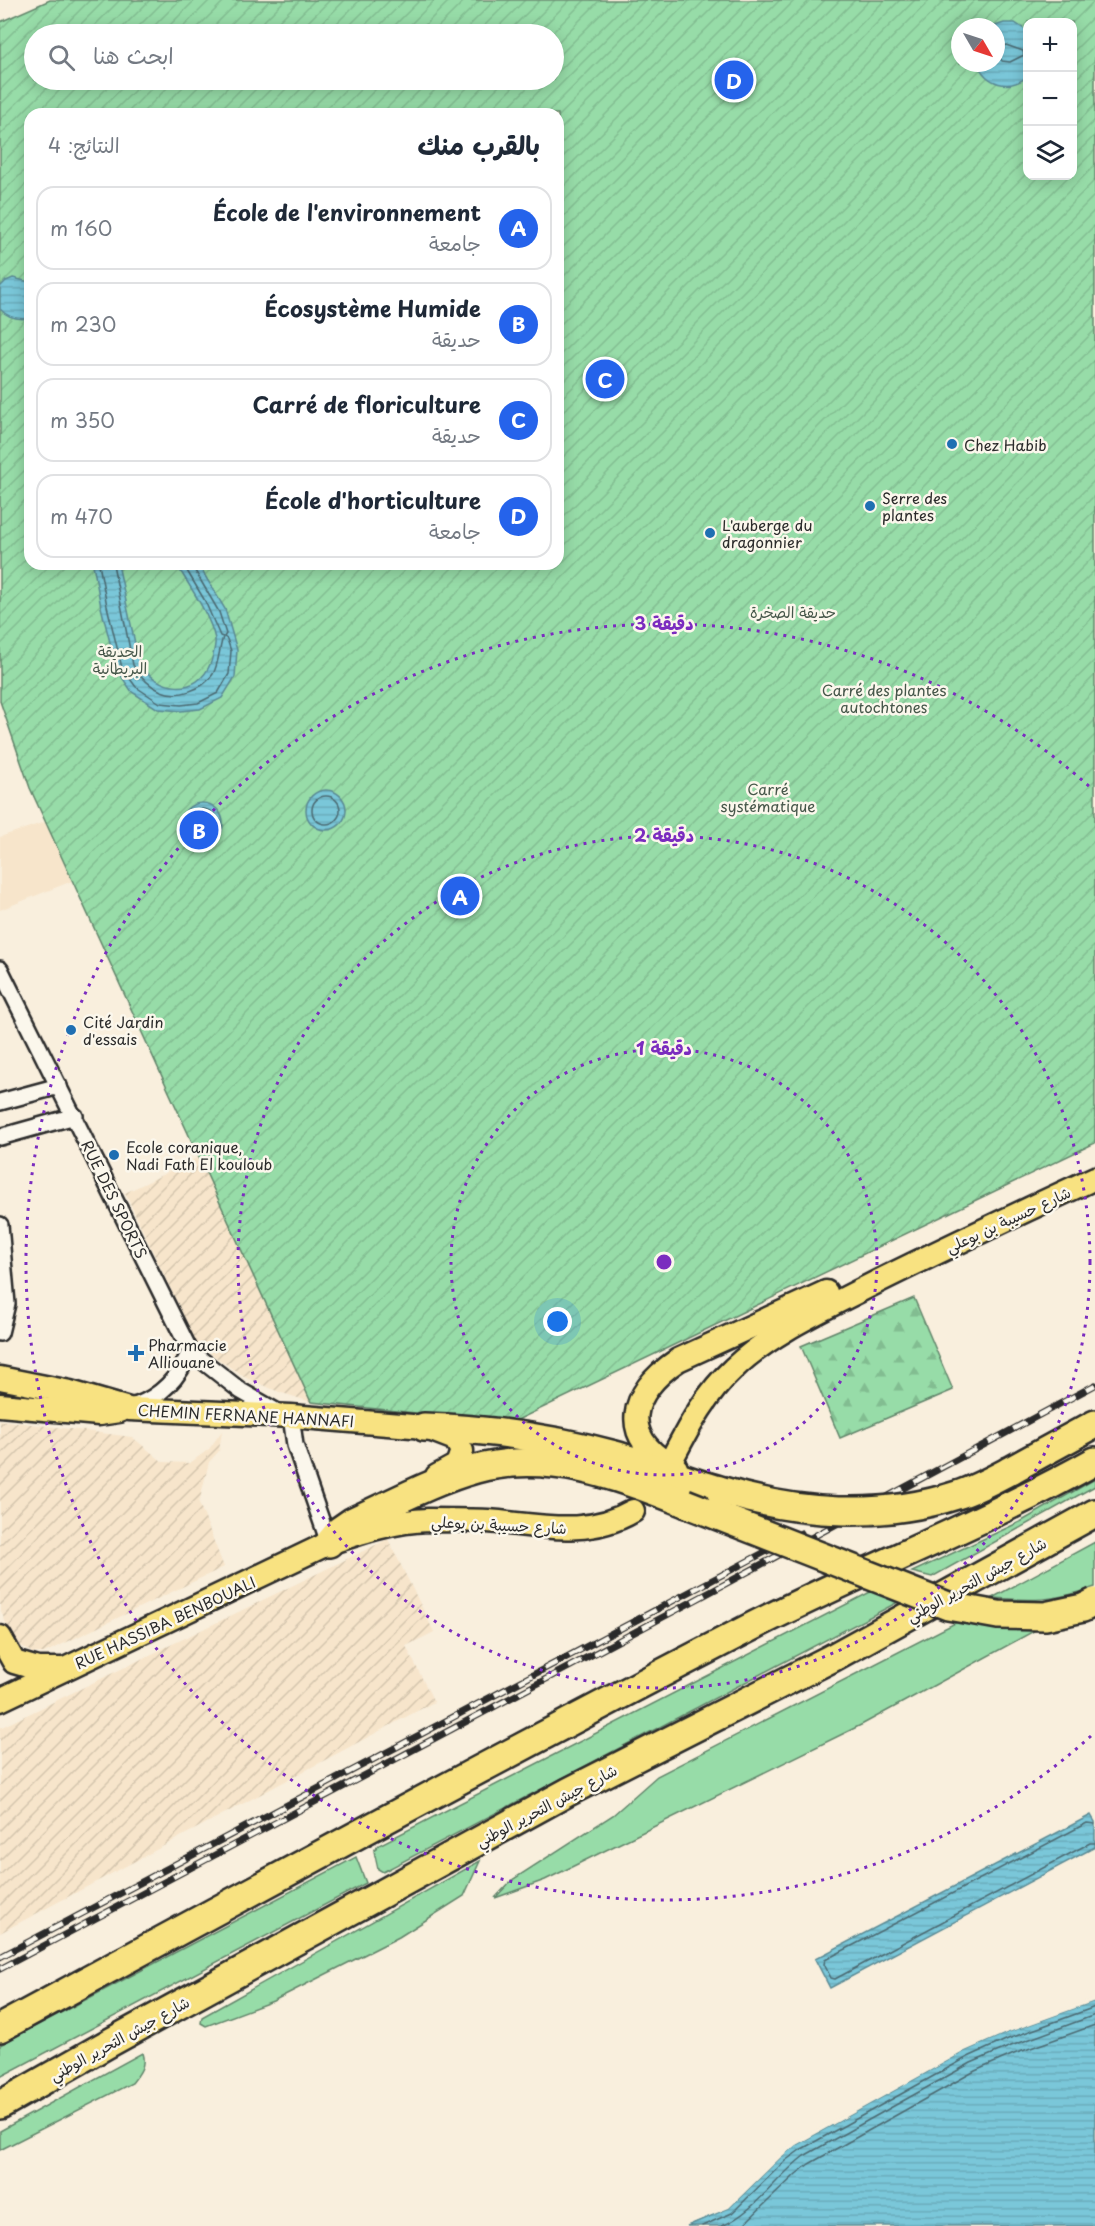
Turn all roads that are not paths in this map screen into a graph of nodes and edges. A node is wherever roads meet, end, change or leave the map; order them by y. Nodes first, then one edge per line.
1 (0, 969) edge
2 (59, 1086) junction
3 (0, 1102) edge
4 (75, 1116) junction
5 (0, 1137) edge
6 (1095, 1178) edge
7 (0, 1225) edge
8 (921, 1259) junction
9 (0, 1333) edge
10 (190, 1351) junction
11 (0, 1378) edge
12 (0, 1405) edge
13 (129, 1408) junction
14 (287, 1416) junction
15 (1095, 1424) edge
16 (424, 1427) junction
17 (674, 1455) dead end
18 (1095, 1461) edge
19 (426, 1489) junction
20 (720, 1490) junction
21 (633, 1511) dead end
22 (1095, 1513) edge
23 (329, 1543) junction
24 (1095, 1602) edge
25 (0, 1637) edge
26 (65, 1669) junction
27 (0, 1700) edge
28 (0, 2028) edge
29 (0, 2105) edge

1 - 2 street, RUE DES SPORTS
2 - 3 street
2 - 4 street, RUE DES SPORTS
4 - 5 street
4 - 10 street, RUE DES SPORTS
6 - 8 main road, شارع حسيبة بن بوعلي
7 - 9 street
8 - 17 main road
8 - 20 main road
10 - 13 street
10 - 14 street
11 - 13 main road, CHEMIN FERNANE HANNAFI
12 - 13 main road
13 - 14 main road, CHEMIN FERNANE HANNAFI
14 - 16 main road, CHEMIN FERNANE HANNAFI
14 - 23 street
15 - 20 highway, bridge
16 - 19 main road, CHEMIN FERNANE HANNAFI
16 - 20 highway
18 - 28 highway
19 - 23 highway
19 - 24 highway, bridge
21 - 23 main road, شارع حسيبة بن بوعلي
22 - 29 highway, شارع جيش التحرير الوطني
23 - 26 main road, RUE HASSIBA BENBOUALI
25 - 26 main road
26 - 27 main road, RUE HASSIBA BENBOUALI

